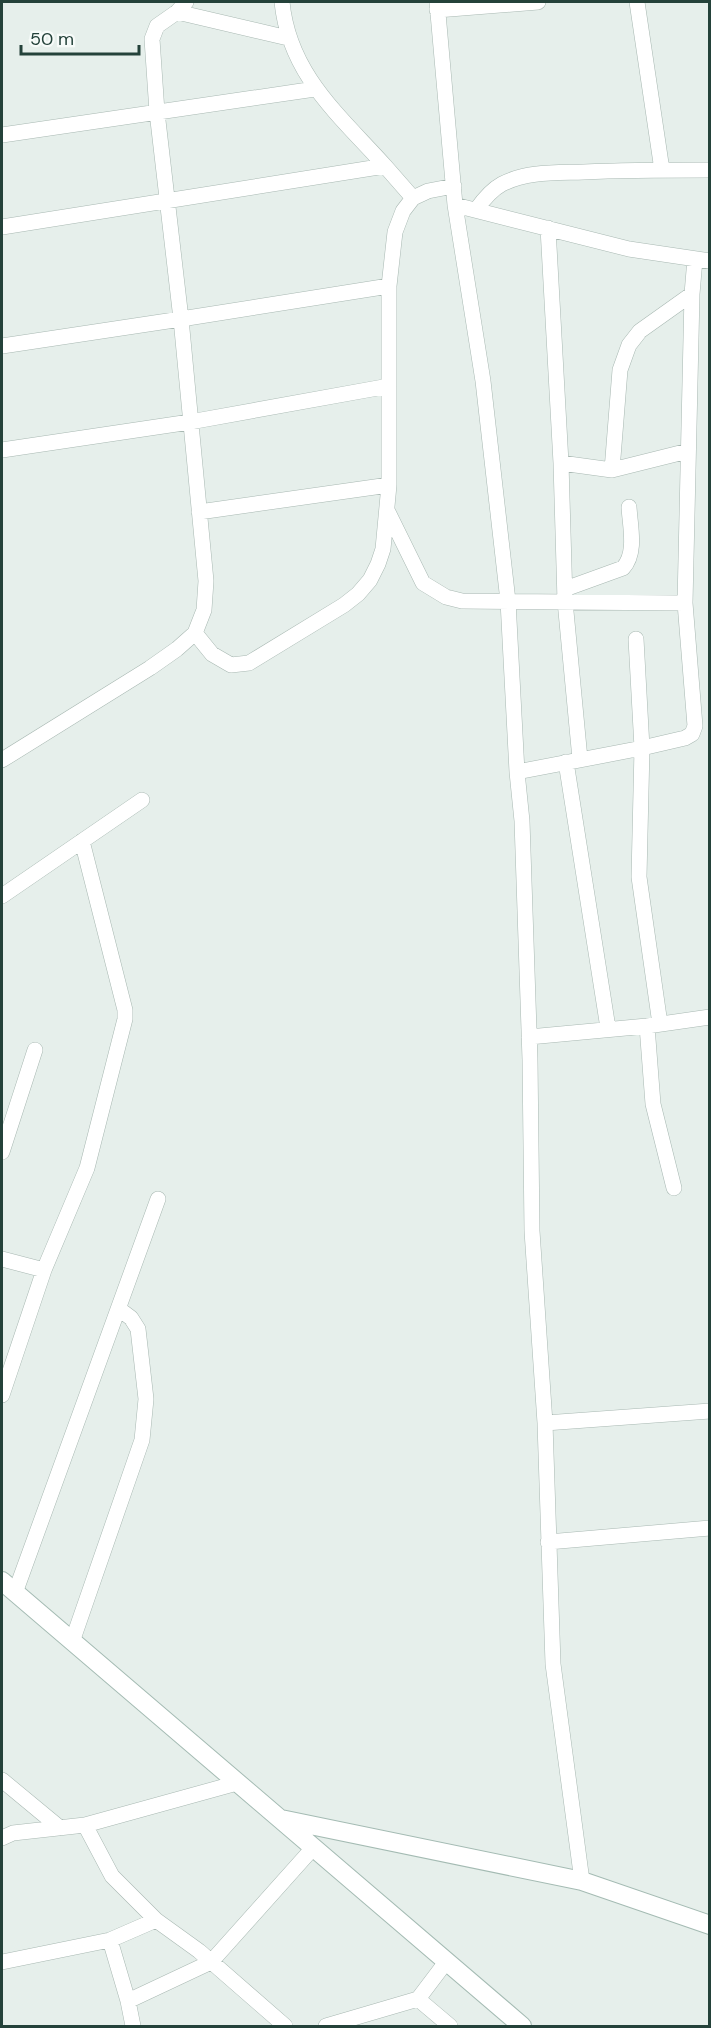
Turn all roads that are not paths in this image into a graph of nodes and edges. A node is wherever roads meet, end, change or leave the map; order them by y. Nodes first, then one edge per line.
1 (282, 2) edge
2 (538, 2) edge
3 (637, 2) edge
4 (437, 6) edge
5 (181, 7) edge
6 (288, 38) junction
7 (315, 89) junction
8 (157, 112) junction
9 (2, 135) edge
10 (385, 166) junction
11 (662, 170) junction
12 (710, 170) edge
13 (454, 186) junction
14 (413, 198) junction
15 (168, 200) junction
16 (455, 205) junction
17 (476, 210) junction
18 (2, 228) edge
19 (548, 228) junction
20 (702, 260) edge
21 (389, 286) junction
22 (692, 294) junction
23 (181, 319) junction
24 (2, 346) edge
25 (389, 386) junction
26 (190, 422) junction
27 (2, 450) edge
28 (688, 451) junction
29 (561, 463) junction
30 (612, 470) junction
31 (389, 485) junction
32 (629, 507) dead end
33 (387, 510) junction
34 (200, 512) junction
35 (565, 595) junction
36 (508, 601) junction
37 (685, 603) junction
38 (195, 633) junction
39 (636, 639) dead end
40 (642, 748) junction
41 (2, 760) edge
42 (573, 761) junction
43 (517, 772) junction
44 (142, 800) dead end
45 (82, 841) junction
46 (2, 896) edge
47 (710, 1017) edge
48 (654, 1025) junction
49 (608, 1028) junction
50 (530, 1037) junction
51 (35, 1050) dead end
52 (2, 1152) edge
53 (674, 1188) dead end
54 (158, 1199) dead end
55 (2, 1258) edge
56 (44, 1270) junction
57 (119, 1309) junction
58 (2, 1395) edge
59 (710, 1411) edge
60 (545, 1423) junction
61 (710, 1528) edge
62 (548, 1542) junction
63 (8, 1587) edge
64 (72, 1642) junction
65 (2, 1780) edge
66 (237, 1783) junction
67 (278, 1818) junction
68 (85, 1825) junction
69 (60, 1828) junction
70 (2, 1838) edge
71 (313, 1848) junction
72 (582, 1881) junction
73 (156, 1920) junction
74 (710, 1925) edge
75 (110, 1940) junction
76 (2, 1962) edge
77 (211, 1962) junction
78 (447, 1962) junction
79 (418, 1999) junction
80 (128, 2001) junction
81 (133, 2026) edge
82 (285, 2026) edge
83 (326, 2026) edge
84 (450, 2026) edge
85 (522, 2026) edge

1 - 6 street
2 - 4 street
3 - 11 street
4 - 13 street
5 - 6 street
5 - 8 street
6 - 7 street
7 - 8 street
7 - 10 street
8 - 9 street
8 - 15 street
10 - 14 street
10 - 15 street
11 - 12 street
11 - 17 street
13 - 14 street
13 - 16 street
14 - 21 street
15 - 18 street
15 - 23 street
16 - 17 street
16 - 36 street
17 - 19 street
19 - 20 street
19 - 29 street
20 - 22 street
21 - 23 street
21 - 25 street
22 - 28 street
22 - 30 street
23 - 24 street
23 - 26 street
25 - 26 street
25 - 31 street
26 - 27 street
26 - 34 street
28 - 30 street
28 - 37 street
29 - 30 street
29 - 35 street
31 - 33 street
31 - 34 street
32 - 35 street
33 - 36 street
33 - 38 street
34 - 38 street
35 - 36 street
35 - 37 street
35 - 42 street
36 - 43 street
37 - 40 street
38 - 41 street
39 - 40 street
40 - 42 street
40 - 48 street
42 - 43 street
42 - 49 street
43 - 50 street
44 - 45 street
45 - 46 street
45 - 56 street
47 - 48 street
48 - 49 street
48 - 53 street
49 - 50 street
50 - 60 street
51 - 52 street
54 - 57 street
55 - 56 street
56 - 58 street
57 - 63 street
57 - 64 street
59 - 60 street
60 - 62 street
61 - 62 street
62 - 72 street
63 - 64 main road
64 - 66 main road
65 - 69 street
66 - 67 main road
66 - 68 street
67 - 71 main road
67 - 72 main road
68 - 69 street
68 - 73 street
69 - 70 street
71 - 77 street
71 - 78 main road
72 - 74 main road
73 - 75 street
73 - 77 street
75 - 76 street
75 - 80 street
77 - 80 street
77 - 82 street
78 - 79 street
78 - 85 main road
79 - 83 street
79 - 84 street
80 - 81 street

